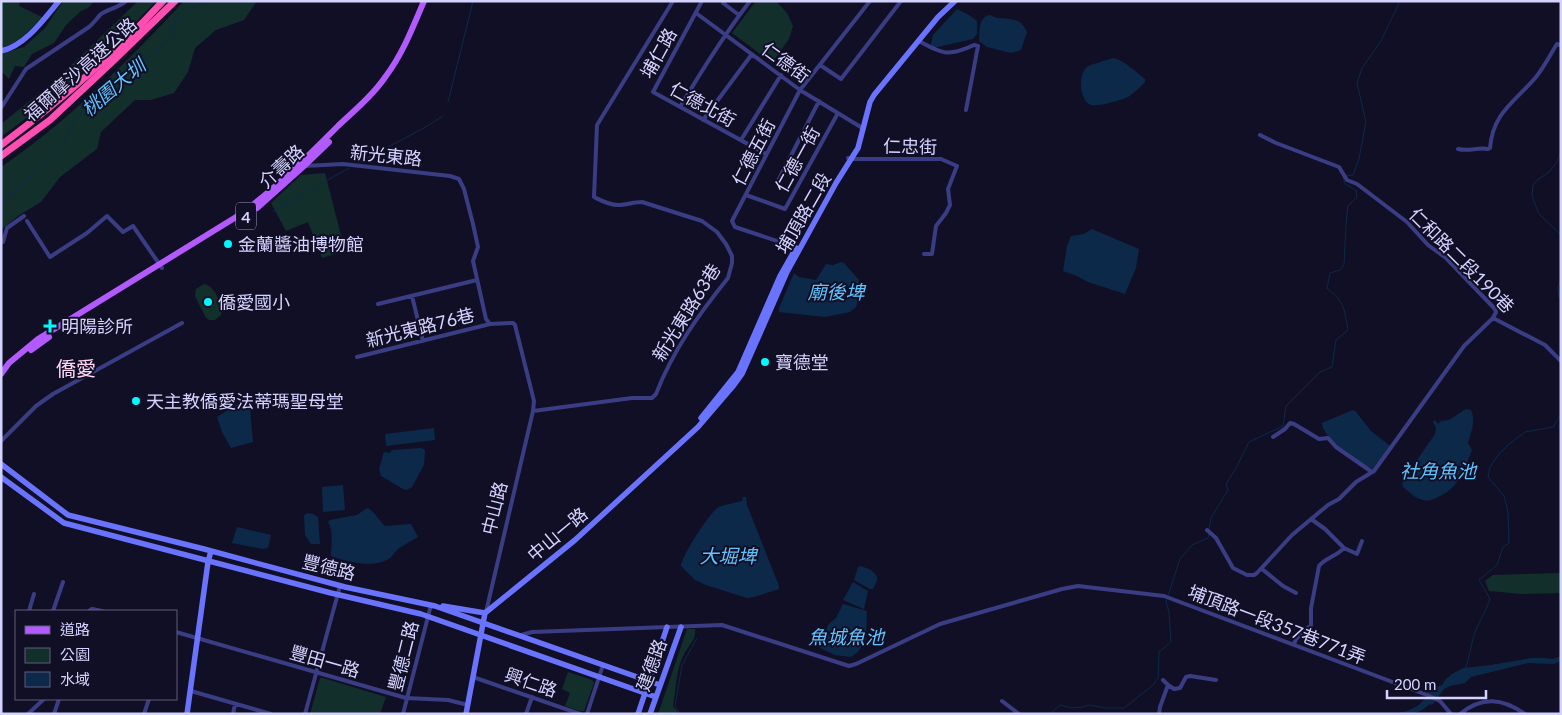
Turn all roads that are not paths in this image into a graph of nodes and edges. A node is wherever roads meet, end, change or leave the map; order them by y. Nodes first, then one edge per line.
1 (59, 1) edge
2 (126, 1) edge
3 (163, 1) edge
4 (175, 1) edge
5 (426, 1) edge
6 (673, 1) edge
7 (702, 1) edge
8 (725, 1) edge
9 (750, 1) edge
10 (870, 1) edge
11 (901, 1) edge
12 (949, 1) edge
13 (955, 1) edge
14 (696, 13) junction
15 (739, 15) junction
16 (725, 34) junction
17 (919, 41) junction
18 (1561, 45) edge
19 (1, 51) edge
20 (752, 54) junction
21 (820, 65) junction
22 (781, 75) junction
23 (800, 90) junction
24 (653, 92) joint
25 (819, 101) junction
26 (680, 107) junction
27 (1, 108) edge
28 (966, 110) dead end
29 (838, 113) junction
30 (703, 120) junction
31 (862, 128) junction
32 (1260, 134) dead end
33 (741, 140) junction
34 (1, 145) edge
35 (1458, 149) dead end
36 (766, 154) junction
37 (1, 156) edge
38 (850, 159) junction
39 (303, 164) junction
40 (777, 183) dead end
41 (464, 189) joint
42 (746, 195) junction
43 (24, 216) dead end
44 (27, 222) dead end
45 (3, 242) dead end
46 (798, 248) junction
47 (924, 254) dead end
48 (160, 266) junction
49 (477, 280) junction
50 (412, 296) junction
51 (378, 304) dead end
52 (1494, 318) junction
53 (182, 323) dead end
54 (490, 324) junction
55 (423, 341) junction
56 (357, 357) dead end
57 (1561, 361) edge
58 (3, 371) edge
59 (533, 411) junction
60 (1273, 438) dead end
61 (1, 441) edge
62 (661, 460) joint
63 (1, 464) edge
64 (1372, 472) junction
65 (1, 477) edge
66 (1311, 519) junction
67 (1206, 530) dead end
68 (1362, 541) dead end
69 (1344, 548) junction
70 (211, 551) junction
71 (208, 562) junction
72 (1262, 569) junction
73 (63, 582) dead end
74 (340, 586) junction
75 (1296, 593) dead end
76 (34, 594) dead end
77 (338, 595) junction
78 (433, 606) junction
79 (28, 610) edge
80 (53, 610) edge
81 (485, 613) junction
82 (428, 616) junction
83 (483, 622) junction
84 (667, 627) junction
85 (681, 627) junction
86 (178, 633) edge
87 (481, 634) junction
88 (520, 636) junction
89 (198, 639) junction
90 (1294, 644) junction
91 (603, 665) junction
92 (316, 673) junction
93 (599, 676) junction
94 (473, 677) junction
95 (1163, 680) dead end
96 (1216, 680) dead end
97 (650, 682) junction
98 (660, 685) junction
99 (1168, 685) junction
100 (191, 692) junction
101 (646, 693) junction
102 (532, 697) junction
103 (656, 697) junction
104 (406, 698) junction
105 (43, 700) edge
106 (59, 700) edge
107 (149, 700) edge
108 (1002, 701) dead end
109 (235, 704) junction
110 (468, 705) junction
111 (28, 714) edge
112 (54, 714) edge
113 (144, 714) edge
114 (187, 714) edge
115 (233, 714) edge
116 (270, 714) edge
117 (305, 714) edge
118 (403, 714) edge
119 (466, 714) edge
120 (526, 714) edge
121 (580, 714) edge
122 (587, 714) edge
123 (638, 714) edge
124 (650, 714) edge
125 (1019, 714) edge
126 (1159, 714) edge
127 (1451, 714) edge
128 (1460, 714) edge
129 (1525, 714) edge

1 - 19 street
2 - 27 street
3 - 34 highway, 福爾摩沙高速公路
4 - 37 highway, 福爾摩沙高速公路
5 - 39 main road, 介壽路 / 4
6 - 59 street, 新光東路63巷
7 - 14 street, 埔仁路
8 - 15 street
9 - 15 street
10 - 21 street, 仁德五街
11 - 21 street
12 - 31 street, 埔頂路二段
13 - 17 street, 埔頂路二段
14 - 16 street, 仁德街
14 - 24 street, 埔仁路
15 - 16 street
16 - 20 street, 仁德街
16 - 26 street
17 - 28 street
17 - 31 street, 埔頂路二段
18 - 35 street
20 - 22 street, 仁德街
20 - 30 street
21 - 23 street, 仁德五街
22 - 23 street, 仁德街
22 - 33 street
23 - 25 street, 仁德街
23 - 36 street, 仁德五街
24 - 26 street, 仁德北街
25 - 29 street, 仁德街
25 - 40 street
26 - 30 street, 仁德北街
29 - 31 street, 仁德街
29 - 42 street, 仁德一街
30 - 33 street, 仁德北街
31 - 38 street, 埔頂路二段
32 - 52 street, 仁和路二段190巷
33 - 36 street, 仁德北街
36 - 42 street, 仁德五街
38 - 46 street, 埔頂路二段
38 - 47 street, 仁忠街
39 - 41 street, 新光東路
39 - 48 main road, 介壽路 / 4
41 - 49 street, 新光東路76巷
42 - 46 street, 仁德五街
43 - 45 street
44 - 48 street
46 - 62 street, 埔頂路二段
48 - 58 main road, 介壽路 / 4
49 - 50 street, 新光東路76巷
49 - 54 street, 新光東路76巷
50 - 51 street, 新光東路76巷
50 - 55 street
52 - 57 street, 仁和路二段190巷
52 - 64 street
53 - 61 street
54 - 55 street, 新光東路76巷
54 - 59 street, 新光東路76巷
55 - 56 street, 新光東路76巷
59 - 81 street, 中山路
60 - 64 street
62 - 81 street, 中山一路
63 - 70 street, 豐德路
64 - 66 street
65 - 71 street, 豐德路
66 - 69 street
66 - 72 street
67 - 72 street
68 - 69 street
69 - 90 street
70 - 71 street
70 - 74 street, 豐德路
71 - 77 street, 豐德路
71 - 89 street
72 - 75 street
73 - 80 street
74 - 77 street
74 - 78 street, 豐德路
76 - 79 street
77 - 82 street, 豐德路
77 - 92 street
78 - 81 street
78 - 82 street, 豐德二路
78 - 83 street, 豐德路
81 - 83 street
82 - 87 street, 豐德路
82 - 104 street, 豐德二路
83 - 87 street
83 - 88 street, 豐德路
84 - 85 street, 埔頂路一段357巷771弄
84 - 88 street, 埔頂路一段357巷771弄
84 - 97 street, 建德路
85 - 90 street, 埔頂路一段357巷771弄
85 - 98 street, 建德路
86 - 89 street, 豐田一路
87 - 93 street, 豐德路
87 - 94 street
88 - 91 street, 豐德路
89 - 92 street, 豐田一路
89 - 100 street
90 - 127 street, 埔頂路一段357巷771弄
91 - 93 street
91 - 97 street, 豐德路
92 - 104 street, 豐田一路
92 - 117 street
93 - 101 street, 豐德路
93 - 122 street
94 - 102 street, 興仁路
94 - 110 street
95 - 99 street
96 - 99 street
97 - 98 street, 豐德路
97 - 101 street, 建德路
98 - 103 street, 建德路
99 - 126 street
100 - 109 street
100 - 114 street
101 - 103 street, 豐德路
101 - 123 street, 建德路
102 - 120 street
102 - 121 street, 興仁路
103 - 124 street, 建德路
104 - 110 street, 豐田一路
104 - 118 street, 豐德二路
105 - 111 street
106 - 112 street
107 - 113 street
108 - 125 street
109 - 115 street
109 - 116 street
110 - 119 street
128 - 129 street

